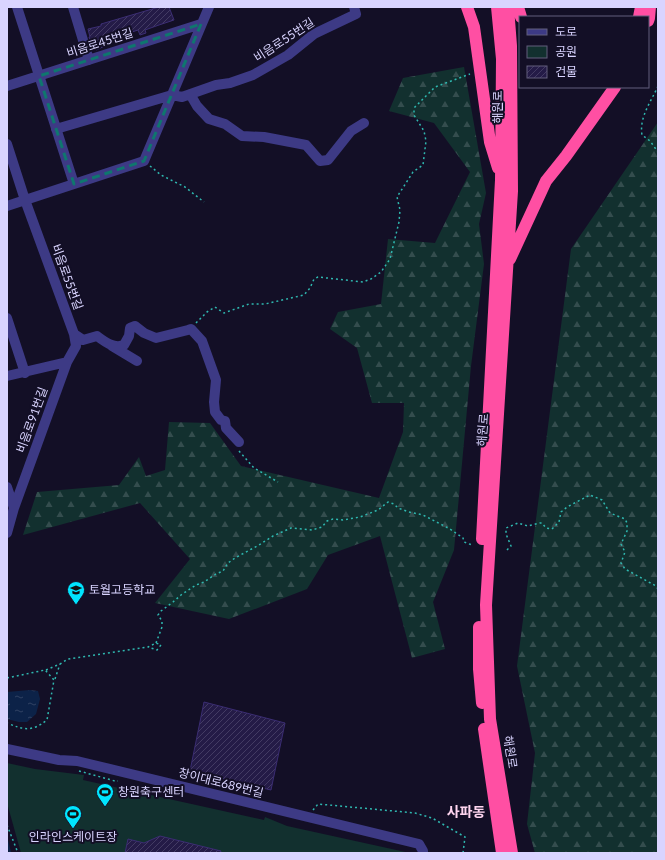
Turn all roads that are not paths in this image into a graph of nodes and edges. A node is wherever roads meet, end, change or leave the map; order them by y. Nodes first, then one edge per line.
1 (17, 7) edge
2 (72, 7) edge
3 (209, 7) edge
4 (354, 7) edge
5 (467, 7) edge
6 (497, 7) edge
7 (508, 7) edge
8 (650, 7) edge
9 (649, 20) edge
10 (202, 24) junction
11 (89, 60) junction
12 (39, 76) junction
13 (7, 86) edge
14 (614, 88) edge
15 (190, 94) junction
16 (172, 95) junction
17 (364, 123) dead end
18 (56, 129) junction
19 (7, 144) edge
20 (501, 180) junction
21 (74, 184) junction
22 (25, 200) junction
23 (7, 206) edge
24 (507, 266) junction
25 (7, 318) edge
26 (74, 334) junction
27 (107, 343) junction
28 (67, 362) junction
29 (137, 362) dead end
30 (24, 373) junction
31 (7, 376) edge
32 (239, 446) road end
33 (7, 487) edge
34 (14, 508) junction
35 (7, 533) edge
36 (7, 749) edge
37 (423, 853) edge
38 (502, 853) edge
39 (512, 853) edge

1 - 12 street
2 - 11 street
3 - 10 street
4 - 15 street, 비음로55번길
5 - 20 highway
6 - 20 highway, 해원로
7 - 24 highway, 해원로
8 - 9 highway
10 - 11 street, 비음로45번길
10 - 16 street
11 - 12 street, 비음로45번길
12 - 13 street, 비음로45번길
12 - 18 street
14 - 24 highway
15 - 16 street, 비음로55번길
15 - 17 street
16 - 18 street, 비음로55번길
16 - 21 street
18 - 21 street
19 - 22 street, 비음로55번길
20 - 38 highway, 해원로
21 - 22 street
22 - 23 street
22 - 26 street, 비음로55번길
24 - 39 highway, 해원로
25 - 30 street
26 - 27 street
26 - 28 street, 비음로55번길
27 - 29 street
27 - 32 street
28 - 30 street
28 - 34 street, 비음로91번길
30 - 31 street
33 - 34 street
34 - 35 street, 비음로91번길
36 - 37 street, 창이대로689번길

